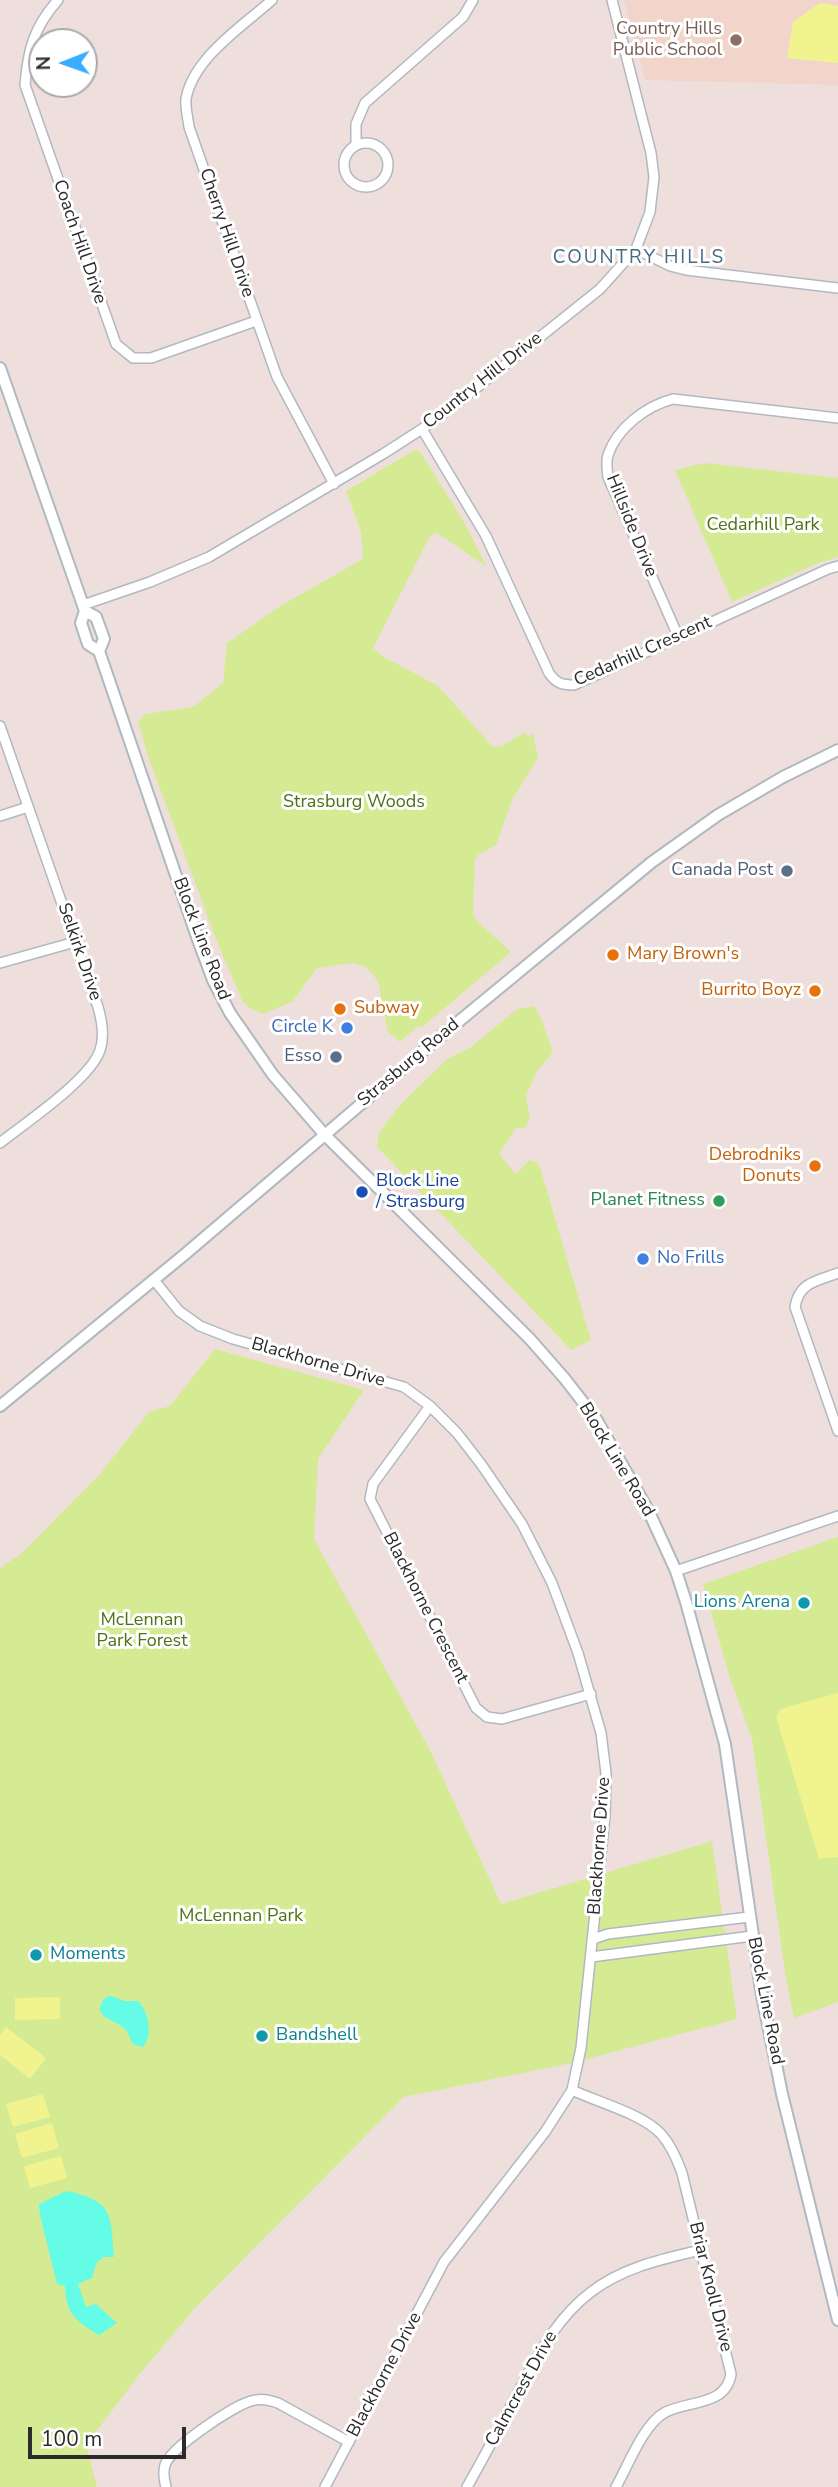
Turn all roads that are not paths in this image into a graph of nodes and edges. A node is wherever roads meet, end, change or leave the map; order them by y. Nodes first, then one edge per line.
1 (58, 0) edge
2 (272, 0) edge
3 (473, 0) edge
4 (612, 0) edge
5 (356, 145) junction
6 (636, 249) junction
7 (838, 288) edge
8 (256, 321) junction
9 (0, 368) edge
10 (838, 418) edge
11 (422, 429) junction
12 (334, 484) junction
13 (838, 566) edge
14 (84, 608) junction
15 (678, 636) junction
16 (99, 651) junction
17 (0, 726) edge
18 (838, 750) edge
19 (28, 807) junction
20 (0, 816) edge
21 (75, 942) junction
22 (0, 963) edge
23 (324, 1134) junction
24 (0, 1143) edge
25 (838, 1273) edge
26 (154, 1280) junction
27 (0, 1406) edge
28 (430, 1406) junction
29 (838, 1431) edge
30 (838, 1516) edge
31 (676, 1571) junction
32 (591, 1694) junction
33 (749, 1917) junction
34 (752, 1936) junction
35 (593, 1940) junction
36 (591, 1957) junction
37 (572, 2090) junction
38 (701, 2250) junction
39 (838, 2320) edge
40 (349, 2442) junction
41 (166, 2487) edge
42 (325, 2487) edge
43 (467, 2487) edge
44 (617, 2487) edge

1 - 8 street, Coach Hill Drive
2 - 8 street, Cherry Hill Drive
3 - 5 street
4 - 6 street, Country Hill Drive
5 - 5 street
6 - 7 street
6 - 11 street, Country Hill Drive
8 - 12 street, Cherry Hill Drive
9 - 14 street, Block Line Road
10 - 15 street, Hillside Drive
11 - 12 street, Country Hill Drive
11 - 15 street, Cedarhill Crescent
12 - 14 street, Country Hill Drive
13 - 15 street, Cedarhill Crescent
14 - 16 street, Block Line Road
14 - 16 street, Block Line Road
16 - 23 street, Block Line Road
17 - 19 street, Selkirk Drive
18 - 23 street, Strasburg Road
19 - 20 street
19 - 21 street, Selkirk Drive
21 - 22 street
21 - 24 street, Selkirk Drive
23 - 26 street, Strasburg Road
23 - 31 street, Block Line Road
25 - 29 street
26 - 27 street, Strasburg Road
26 - 28 street, Blackhorne Drive
28 - 32 street, Blackhorne Drive
28 - 32 street, Blackhorne Crescent
30 - 31 street
31 - 33 street, Block Line Road
32 - 35 street, Blackhorne Drive
33 - 34 street, Block Line Road
33 - 35 street
34 - 36 street
34 - 39 street, Block Line Road
35 - 36 street, Blackhorne Drive
36 - 37 street, Blackhorne Drive
37 - 38 street, Briar Knoll Drive
37 - 40 street, Blackhorne Drive
38 - 43 street, Calmcrest Drive
38 - 44 street, Briar Knoll Drive
40 - 41 street
40 - 42 street, Blackhorne Drive

